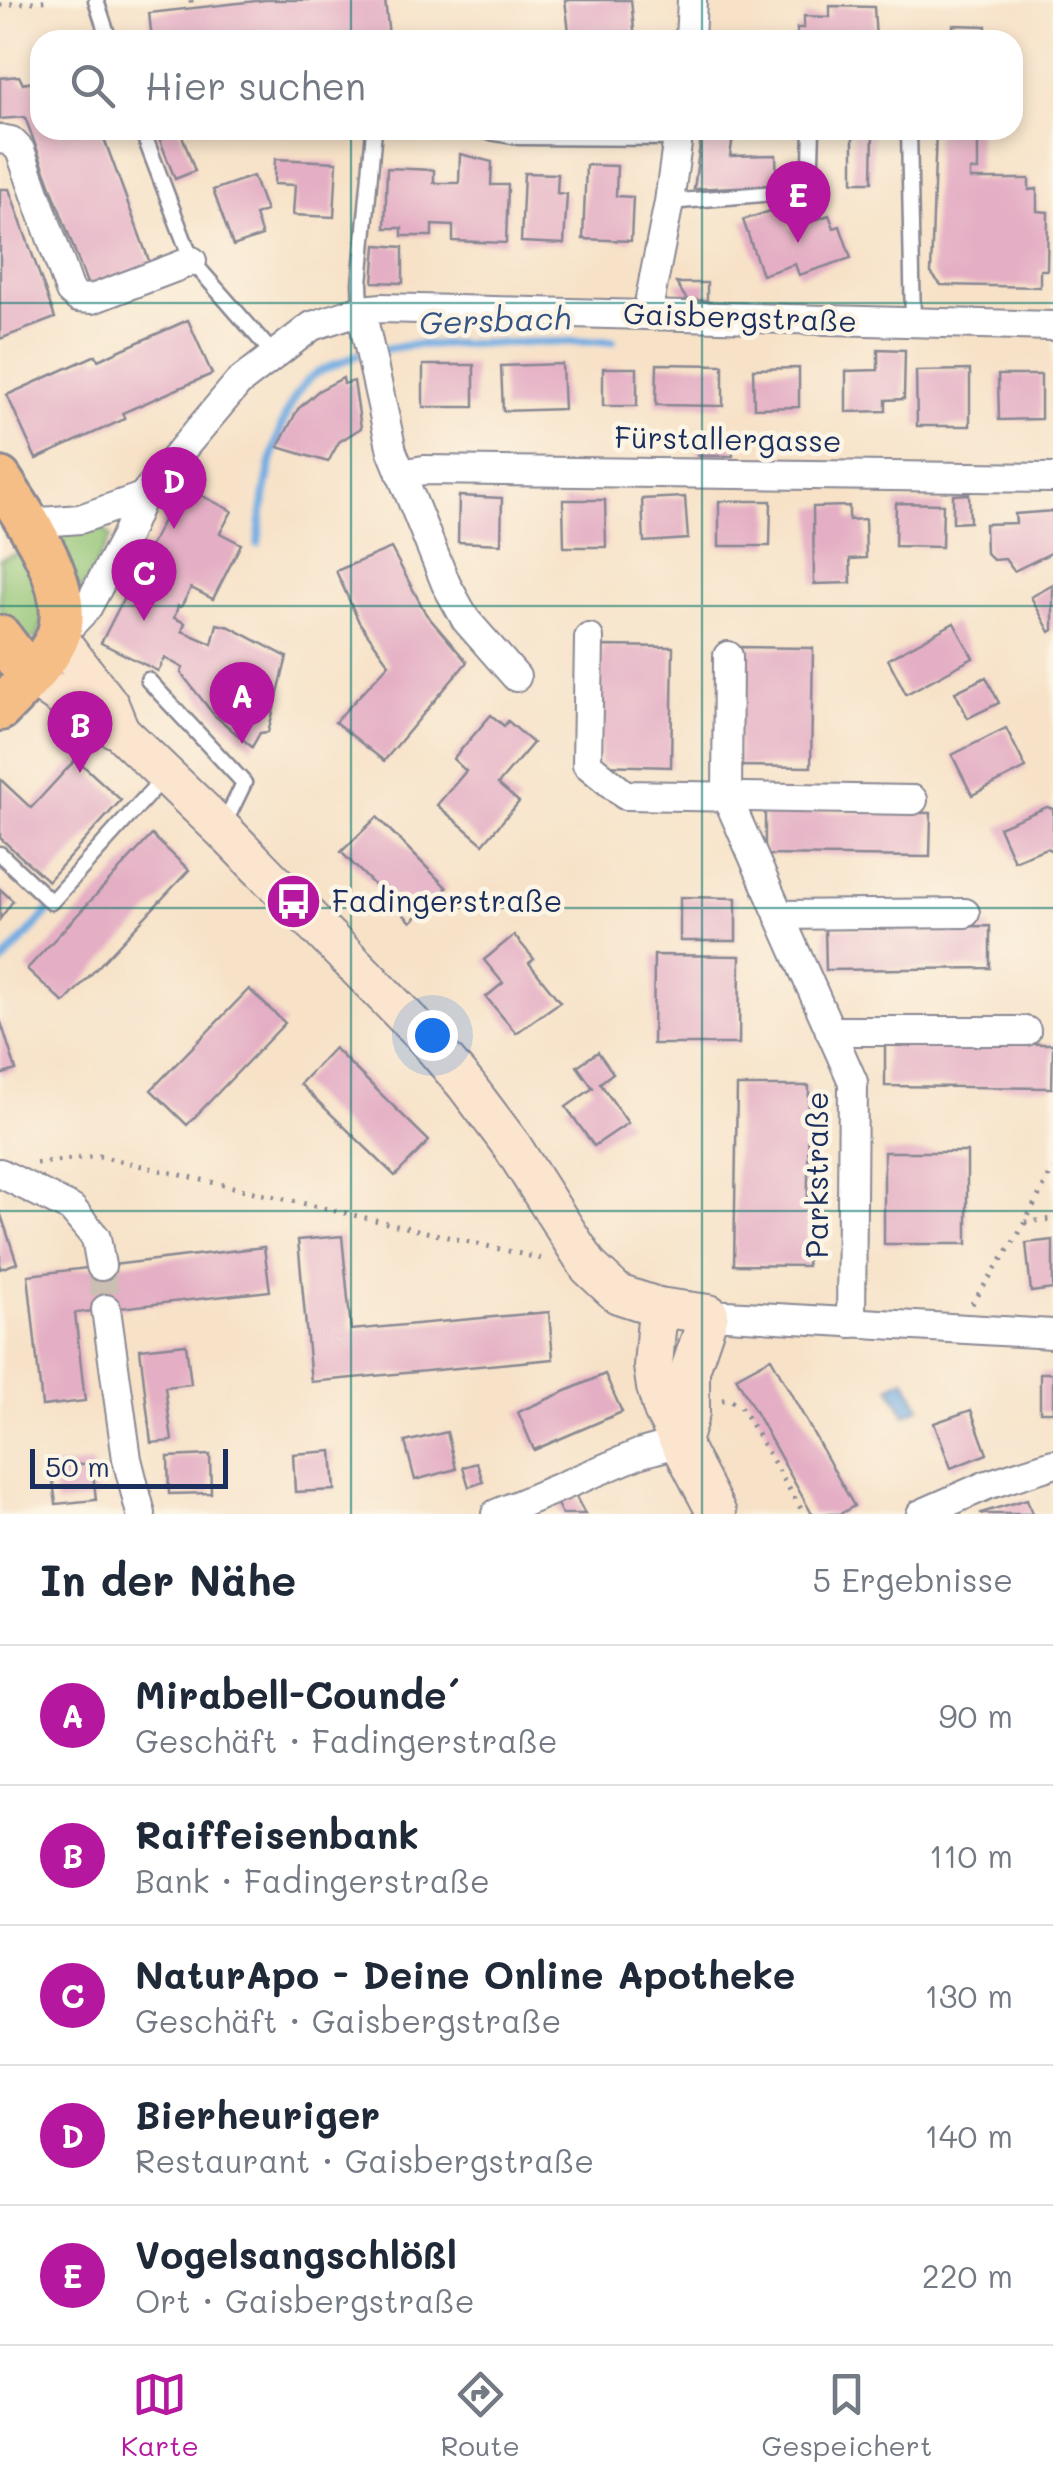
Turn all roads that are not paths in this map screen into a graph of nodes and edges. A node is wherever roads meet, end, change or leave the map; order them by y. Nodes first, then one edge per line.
1 (96, 0) edge
2 (692, 0) edge
3 (106, 30) edge
4 (690, 30) edge
5 (0, 139) edge
6 (146, 140) edge
7 (373, 140) edge
8 (677, 140) edge
9 (812, 140) edge
10 (909, 140) edge
11 (669, 202) junction
12 (192, 261) junction
13 (361, 310) junction
14 (647, 314) junction
15 (912, 324) junction
16 (1053, 326) edge
17 (274, 355) junction
18 (401, 474) junction
19 (1053, 478) edge
20 (0, 479) edge
21 (142, 496) junction
22 (14, 528) edge
23 (0, 637) edge
24 (58, 638) junction
25 (590, 638) dead end
26 (728, 656) dead end
27 (28, 674) junction
28 (516, 677) dead end
29 (148, 680) dead end
30 (0, 709) edge
31 (120, 731) junction
32 (166, 775) junction
33 (726, 797) junction
34 (912, 800) dead end
35 (222, 830) junction
36 (0, 854) edge
37 (965, 913) dead end
38 (779, 915) junction
39 (1026, 1030) dead end
40 (830, 1031) junction
41 (6, 1174) edge
42 (101, 1266) tunnel mouth
43 (658, 1307) junction
44 (106, 1310) tunnel mouth
45 (709, 1314) junction
46 (851, 1323) junction
47 (1053, 1334) edge
48 (681, 1442) junction
49 (1053, 1464) edge
50 (141, 1514) edge
51 (496, 1514) edge
52 (717, 1514) edge
53 (921, 1514) edge

1 - 3 lane
2 - 4 street
5 - 12 street
6 - 12 lane
7 - 13 lane
8 - 11 street
9 - 11 lane
10 - 15 lane
11 - 14 street
12 - 17 lane
13 - 14 street, Gaisbergstraße
13 - 17 street, Gaisbergstraße
13 - 18 street
14 - 15 street, Gaisbergstraße
15 - 16 street, Gaisbergstraße
17 - 21 street, Gaisbergstraße
18 - 19 street, Fürstallergasse
18 - 28 street
20 - 22 main road
21 - 22 street, Gaisbergstraße
21 - 24 street, Gaisbergstraße
22 - 24 main road
23 - 27 main road
24 - 27 main road, Gaisbergstraße
24 - 31 street
25 - 33 street
26 - 33 street, Parkstraße
27 - 30 main road, Gaisbergstraße
27 - 31 street
29 - 35 lane
31 - 32 street
32 - 35 street
32 - 36 lane
33 - 34 street
33 - 38 street, Parkstraße
35 - 43 street
37 - 38 street
38 - 40 street, Parkstraße
39 - 40 street
40 - 46 street, Parkstraße
41 - 42 street
43 - 45 street
43 - 48 street
44 - 50 street
45 - 46 street
45 - 48 street
46 - 47 street
48 - 51 street
48 - 52 street
49 - 53 street

